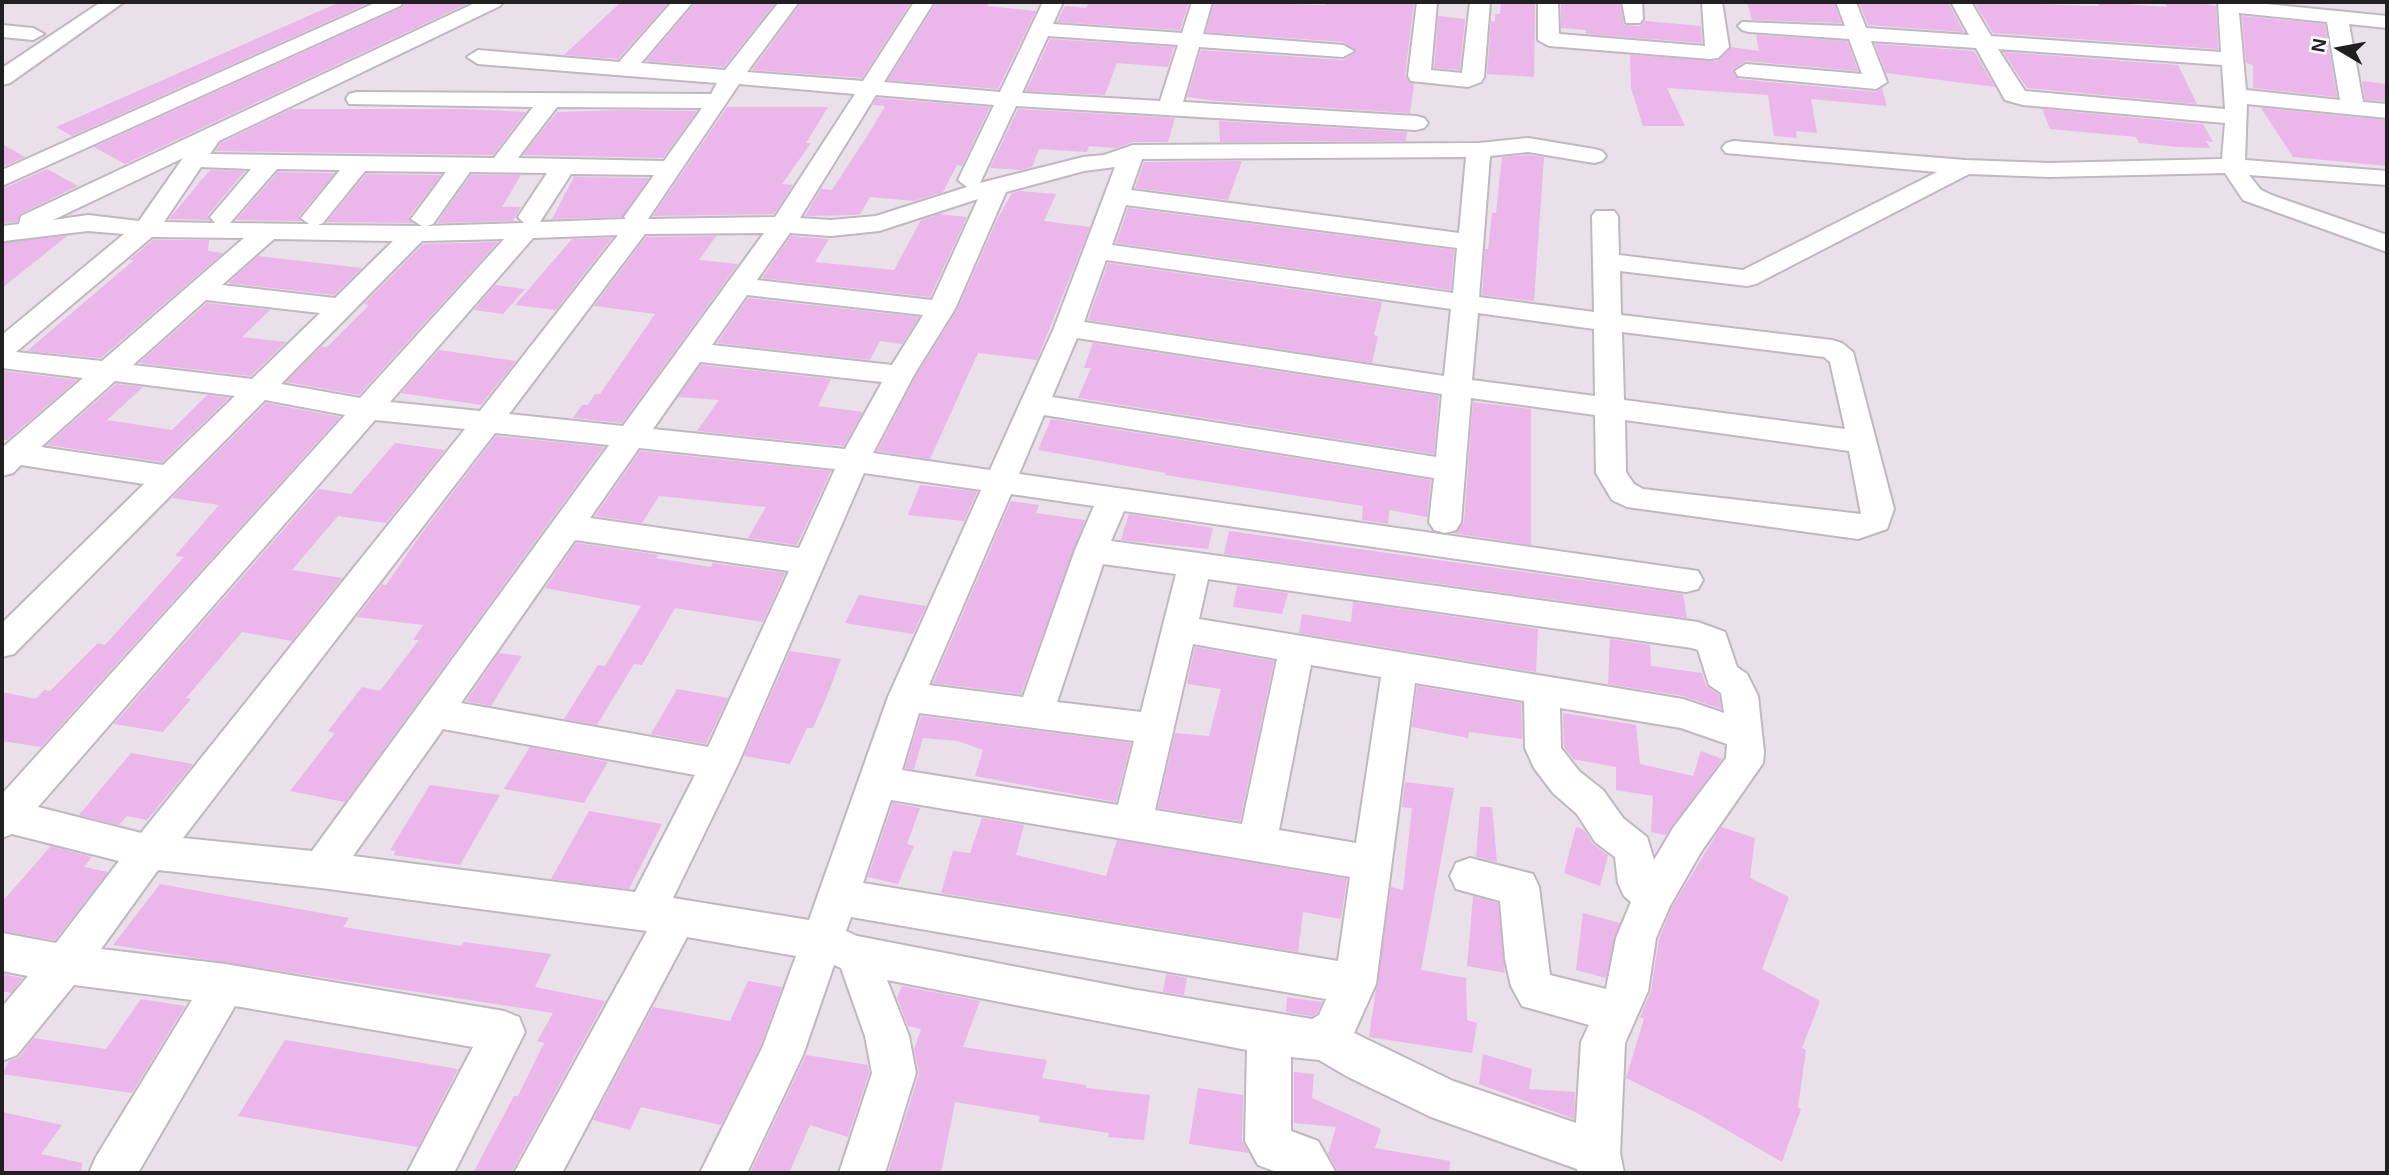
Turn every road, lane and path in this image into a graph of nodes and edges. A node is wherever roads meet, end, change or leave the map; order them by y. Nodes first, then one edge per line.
1 (114, 2) edge
2 (393, 2) edge
3 (493, 2) edge
4 (683, 2) edge
5 (789, 2) edge
6 (924, 2) edge
7 (1053, 2) edge
8 (1202, 2) edge
9 (1548, 2) edge
10 (1712, 2) edge
11 (1846, 2) edge
12 (1961, 2) edge
13 (2227, 4) edge
14 (1426, 8) edge
15 (1480, 10) edge
16 (2337, 18) junction
17 (2387, 22) edge
18 (1749, 26) dead end
19 (1040, 29) junction
20 (2, 31) edge
21 (33, 34) dead end
22 (1860, 34) junction
23 (1192, 40) junction
24 (1984, 43) junction
25 (1343, 51) dead end
26 (478, 57) dead end
27 (2231, 59) junction
28 (625, 68) junction
29 (183, 69) dead end
30 (1746, 71) dead end
31 (732, 76) junction
32 (2, 78) edge
33 (214, 83) junction
34 (871, 86) junction
35 (357, 99) dead end
36 (551, 99) junction
37 (1008, 99) junction
38 (718, 101) junction
39 (161, 107) junction
40 (1170, 107) junction
41 (2236, 107) junction
42 (2354, 108) junction
43 (2387, 111) edge
44 (1416, 123) dead end
45 (211, 135) junction
46 (1734, 148) dead end
47 (1479, 150) junction
48 (1133, 152) junction
49 (1594, 156) dead end
50 (207, 161) dead end
51 (271, 162) junction
52 (359, 163) junction
53 (502, 164) junction
54 (463, 165) junction
55 (564, 165) junction
56 (2233, 166) junction
57 (1965, 167) junction
58 (669, 168) junction
59 (2387, 178) edge
60 (2, 179) edge
61 (983, 184) junction
62 (1117, 196) junction
63 (1605, 216) dead end
64 (223, 217) dead end
65 (314, 218) dead end
66 (637, 222) junction
67 (527, 225) junction
68 (783, 225) junction
69 (420, 227) junction
70 (146, 229) junction
71 (269, 230) junction
72 (3, 234) edge
73 (1472, 242) junction
74 (2387, 244) edge
75 (1099, 251) junction
76 (1606, 261) junction
77 (737, 285) junction
78 (200, 291) junction
79 (1465, 303) junction
80 (342, 307) junction
81 (941, 309) junction
82 (1608, 322) junction
83 (1068, 328) junction
84 (2, 349) edge
85 (691, 352) junction
86 (2, 359) edge
87 (108, 371) junction
88 (900, 375) junction
89 (1457, 387) junction
90 (259, 389) junction
91 (1034, 404) junction
92 (1610, 407) junction
93 (367, 409) junction
94 (485, 421) junction
95 (632, 437) junction
96 (1863, 442) junction
97 (8, 460) edge
98 (854, 461) junction
99 (1449, 470) junction
100 (171, 477) junction
101 (997, 484) junction
102 (1114, 497) junction
103 (1445, 522) dead end
104 (569, 527) junction
105 (1091, 550) junction
106 (809, 562) junction
107 (1195, 565) junction
108 (1580, 565) junction
109 (1686, 580) dead end
110 (1581, 619) junction
111 (1180, 629) junction
112 (2, 644) edge
113 (1297, 648) junction
114 (1400, 666) junction
115 (1542, 690) junction
116 (905, 697) junction
117 (436, 713) junction
118 (1035, 713) junction
119 (1155, 729) junction
120 (1744, 731) junction
121 (719, 764) junction
122 (879, 782) junction
123 (3, 817) edge
124 (1132, 825) junction
125 (1258, 844) junction
126 (149, 852) junction
127 (1373, 863) junction
128 (321, 870) junction
129 (1470, 876) dead end
130 (1654, 896) junction
131 (838, 897) junction
132 (661, 915) junction
133 (840, 948) junction
134 (2, 952) edge
135 (65, 964) junction
136 (225, 984) junction
137 (1355, 984) junction
138 (1617, 1012) junction
139 (1269, 1033) junction
140 (1323, 1038) junction
141 (2, 1040) edge
142 (1599, 1163) edge
143 (112, 1173) edge
144 (430, 1173) edge
145 (537, 1173) edge
146 (723, 1173) edge
147 (862, 1173) edge
148 (1313, 1173) edge

1 - 32 street
2 - 33 street
3 - 45 street
4 - 28 street
5 - 31 street
6 - 34 street
7 - 19 street
8 - 23 street
9 - 10 street
11 - 22 street
12 - 24 street
13 - 16 street
13 - 27 street
14 - 15 street
14 - 15 street
16 - 17 street
16 - 42 street
18 - 22 street
19 - 23 street
19 - 37 street
20 - 21 street
22 - 24 street
22 - 30 street
23 - 25 street
23 - 40 street
24 - 27 street
24 - 41 street
26 - 28 street
27 - 41 street
28 - 31 street
29 - 33 street
31 - 34 street
31 - 38 street
33 - 39 street
34 - 37 street
34 - 68 street
35 - 36 street
36 - 38 street
36 - 53 street
37 - 40 street
37 - 61 street
38 - 58 street
39 - 45 street
39 - 60 street
40 - 44 street
41 - 42 street
41 - 56 street
42 - 43 street
45 - 70 street
45 - 72 street
46 - 57 street
47 - 48 street
47 - 49 street
47 - 73 street
48 - 61 street
48 - 62 street
50 - 51 street
51 - 52 street
51 - 64 street
52 - 54 street
52 - 65 street
53 - 54 street
53 - 55 street
54 - 69 street
55 - 58 street
55 - 67 street
56 - 57 street
56 - 59 street
56 - 74 street
57 - 76 street
58 - 66 street
61 - 68 street
61 - 81 street
62 - 73 street
62 - 75 street
63 - 76 street
66 - 67 street
66 - 68 street
66 - 94 street
67 - 69 street
67 - 93 street
68 - 77 street
69 - 71 street
69 - 80 street
70 - 71 street
70 - 72 street
70 - 84 street
71 - 78 street
73 - 79 street
75 - 79 street
75 - 83 street
76 - 82 street
77 - 81 street
77 - 85 street
78 - 80 street
78 - 87 street
79 - 82 street
79 - 89 street
80 - 90 street
81 - 88 street
82 - 92 street
82 - 96 street
83 - 89 street
83 - 91 street
85 - 88 street
85 - 95 street
86 - 87 street
87 - 90 street
87 - 97 street
88 - 98 street
89 - 92 street
89 - 99 street
90 - 93 street
90 - 100 street
91 - 99 street
91 - 101 street
92 - 96 street
92 - 96 street
93 - 94 street
93 - 123 street
94 - 95 street
94 - 126 street
95 - 98 street
95 - 104 street
97 - 100 street
98 - 101 street
98 - 106 street
99 - 103 street
100 - 112 street
101 - 102 street
101 - 116 street
102 - 105 street
102 - 108 street
104 - 106 street
104 - 117 street
105 - 107 street
105 - 118 street
106 - 121 street
107 - 110 street
107 - 111 street
108 - 109 street
108 - 110 street
110 - 120 street
111 - 113 street
111 - 119 street
113 - 114 street
113 - 125 street
114 - 115 street
114 - 127 street
115 - 120 street
115 - 130 street
116 - 118 street
116 - 122 street
117 - 121 street
117 - 128 street
118 - 119 street
119 - 124 street
120 - 130 street
121 - 132 street
122 - 124 street
122 - 131 street
123 - 126 street
124 - 125 street
125 - 127 street
126 - 128 street
126 - 135 street
127 - 137 street
128 - 132 street
129 - 138 street
130 - 138 street
131 - 133 street
131 - 137 street
132 - 133 street
132 - 145 street
133 - 139 street
133 - 146 street
133 - 147 street
134 - 135 street
135 - 136 street
135 - 141 street
136 - 143 street
136 - 144 street
137 - 140 street
138 - 142 street
139 - 140 street
139 - 148 street
140 - 142 street

